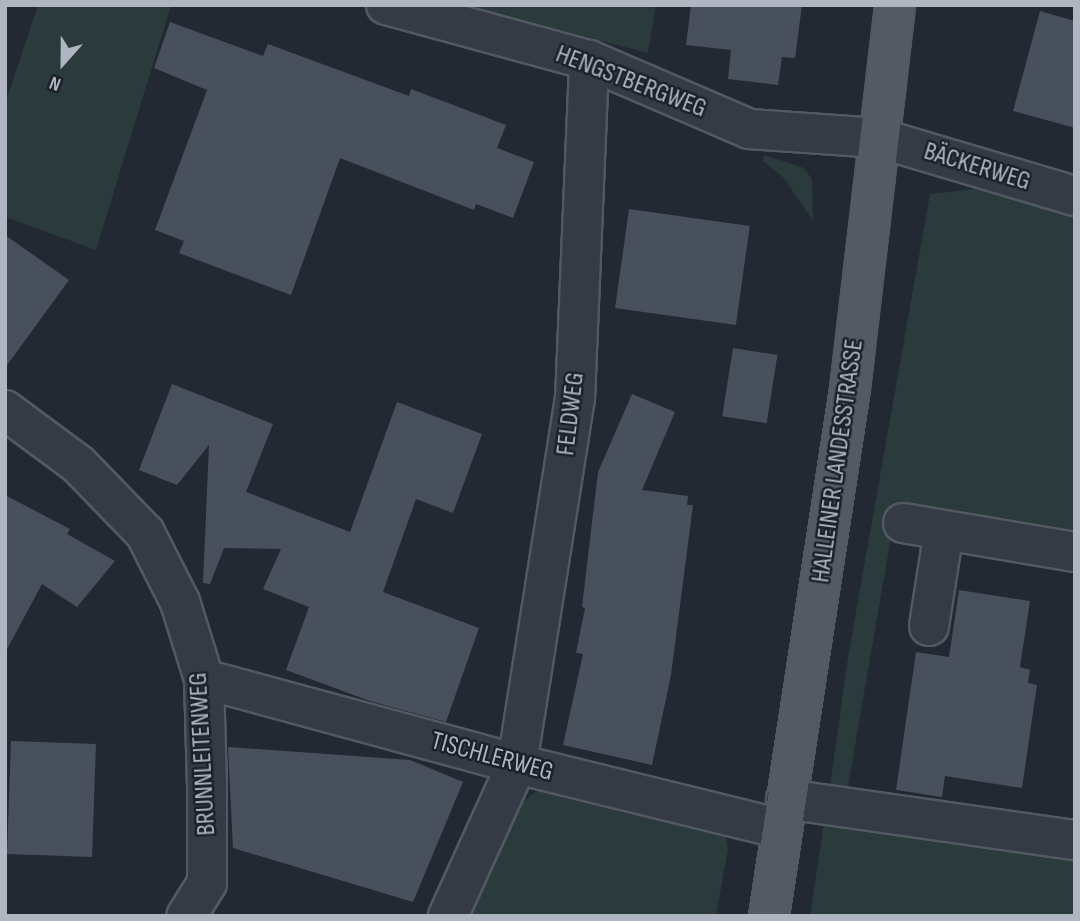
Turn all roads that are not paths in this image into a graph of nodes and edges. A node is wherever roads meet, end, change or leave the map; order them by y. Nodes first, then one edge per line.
1 (386, 5) edge
2 (895, 5) edge
3 (589, 60) junction
4 (879, 138) junction
5 (1075, 196) edge
6 (5, 410) edge
7 (903, 523) dead end
8 (944, 530) junction
9 (1075, 552) edge
10 (929, 626) dead end
11 (204, 679) junction
12 (517, 764) junction
13 (784, 814) junction
14 (1075, 839) edge
15 (186, 916) edge
16 (448, 916) edge
17 (769, 916) edge

1 - 3 street, HENGSTBERGWEG
2 - 4 main road, HALLEINER LANDESSTRASSE
3 - 4 street, HENGSTBERGWEG
3 - 12 street, FELDWEG
4 - 5 street, BÄCKERWEG
4 - 13 main road, HALLEINER LANDESSTRASSE
6 - 11 street, BRUNNLEITENWEG
7 - 8 street
8 - 9 street
8 - 10 street
11 - 12 street, TISCHLERWEG
11 - 15 street, BRUNNLEITENWEG
12 - 13 street, TISCHLERWEG
12 - 16 street, FELDWEG
13 - 14 street, TISCHLERWEG
13 - 17 main road, HALLEINER LANDESSTRASSE

